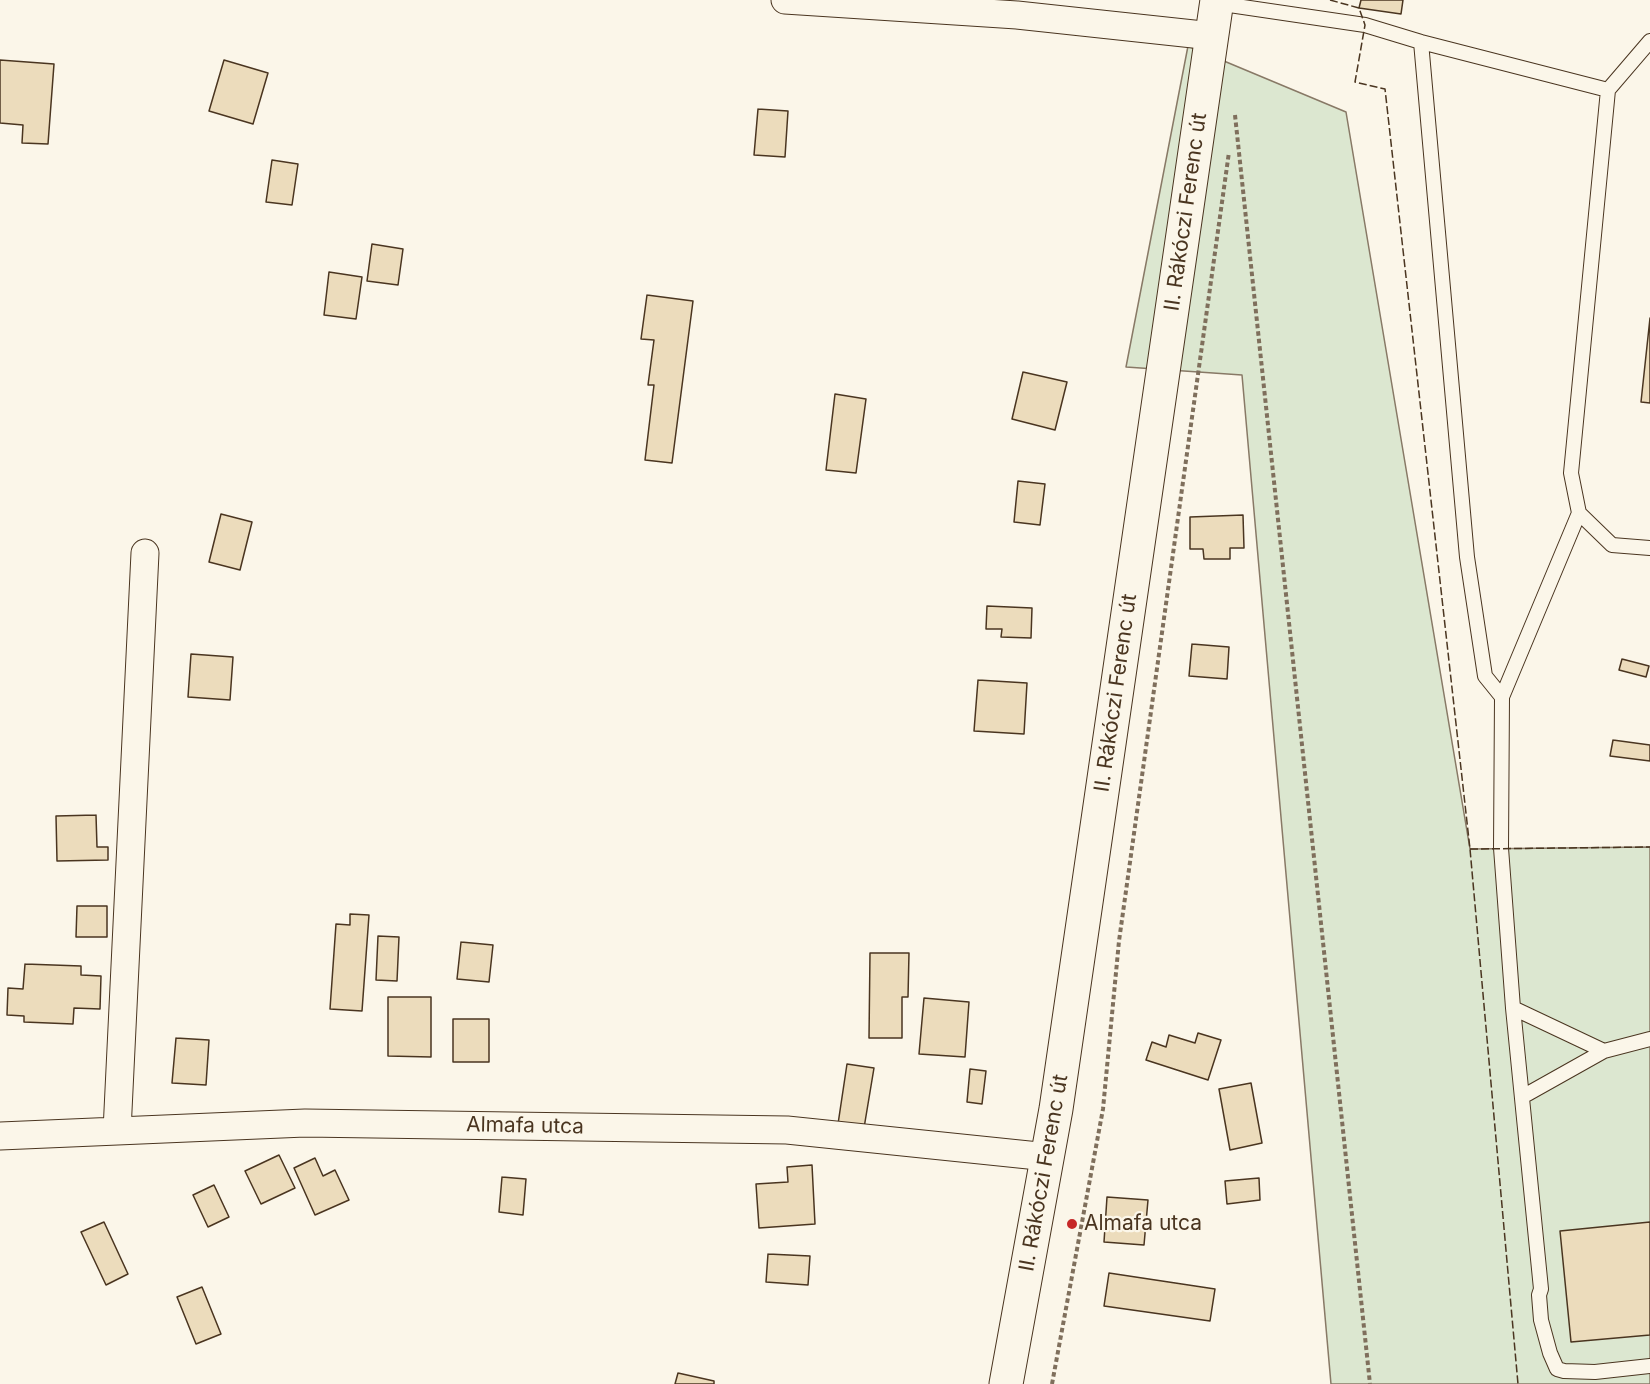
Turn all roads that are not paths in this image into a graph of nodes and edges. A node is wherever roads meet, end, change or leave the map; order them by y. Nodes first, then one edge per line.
1 (785, 0) edge
2 (1216, 2) edge
3 (1212, 36) junction
4 (1650, 41) edge
5 (1421, 42) junction
6 (1608, 90) junction
7 (1579, 513) junction
8 (1650, 548) edge
9 (145, 554) dead end
10 (1502, 697) junction
11 (1513, 1008) junction
12 (1650, 1039) edge
13 (1604, 1051) junction
14 (1522, 1097) junction
15 (117, 1131) junction
16 (0, 1136) edge
17 (1048, 1157) junction
18 (1650, 1366) edge
19 (1006, 1384) edge

1 - 3 street
2 - 3 main road, II. Rákóczi Ferenc út
2 - 5 lane
3 - 17 main road, II. Rákóczi Ferenc út
4 - 6 lane
5 - 6 lane
5 - 10 lane
6 - 7 lane
7 - 8 lane
7 - 10 lane
9 - 15 street
10 - 11 lane
11 - 13 lane
11 - 14 lane
12 - 13 lane
13 - 14 lane
14 - 18 lane
15 - 16 street, Almafa utca
15 - 17 street, Almafa utca
17 - 19 main road, II. Rákóczi Ferenc út

